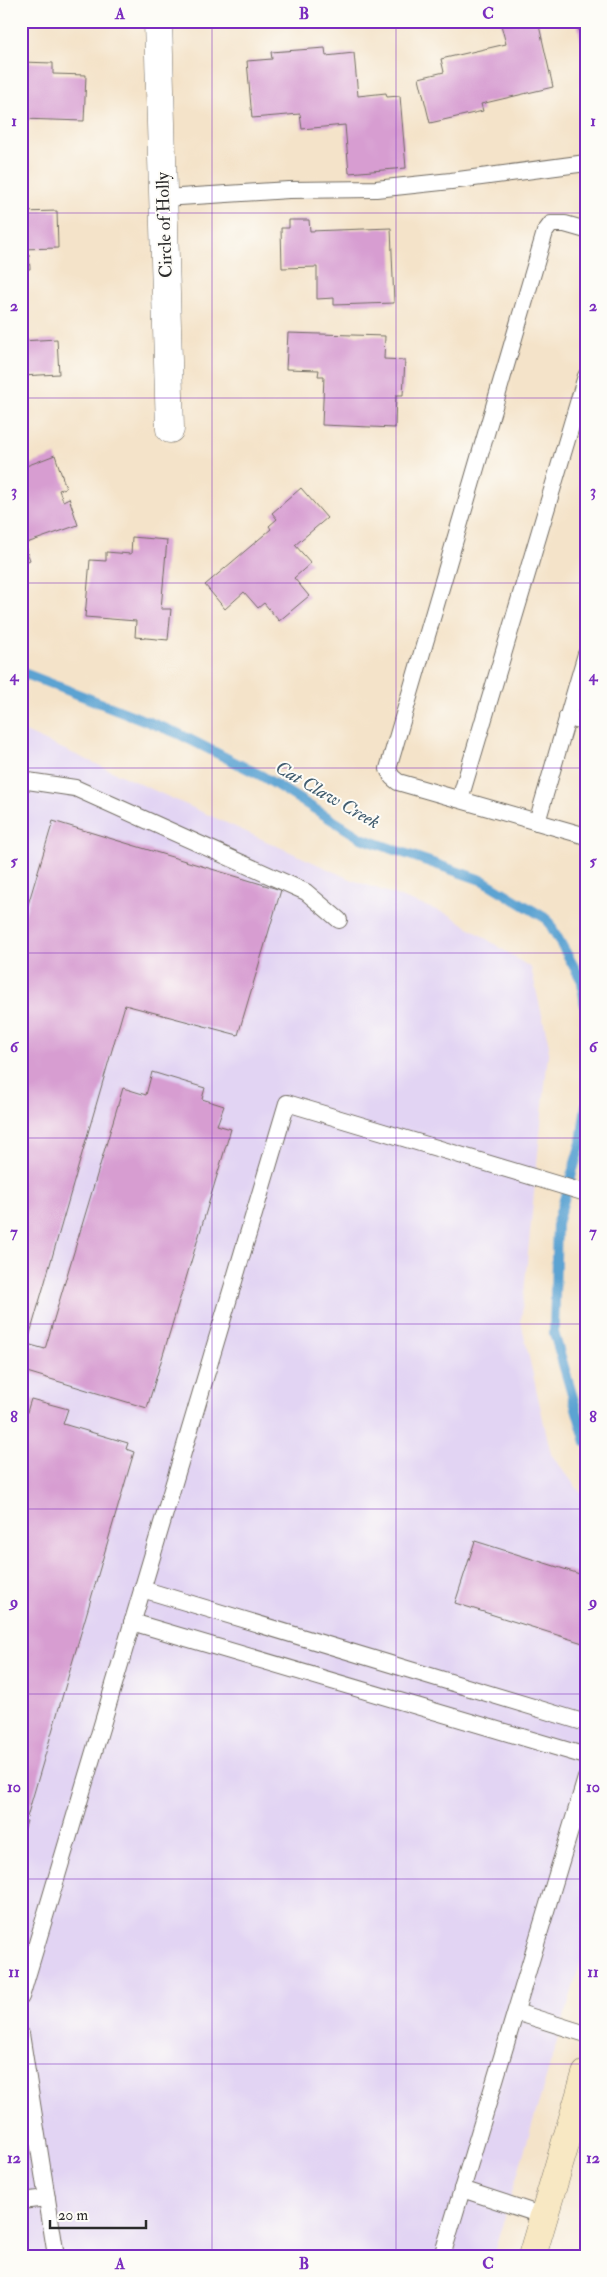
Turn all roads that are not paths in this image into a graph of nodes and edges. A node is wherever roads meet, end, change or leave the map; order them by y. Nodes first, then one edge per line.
1 (158, 21) edge
2 (586, 163) edge
3 (164, 198) junction
4 (586, 230) edge
5 (586, 376) edge
6 (170, 429) dead end
7 (586, 654) edge
8 (567, 717) junction
9 (586, 723) edge
10 (21, 780) edge
11 (460, 799) junction
12 (537, 822) junction
13 (586, 836) edge
14 (339, 920) dead end
15 (586, 1193) edge
16 (142, 1589) junction
17 (132, 1622) junction
18 (586, 1723) edge
19 (586, 1756) edge
20 (586, 1778) edge
21 (21, 1997) edge
22 (516, 2012) junction
23 (21, 2034) edge
24 (586, 2034) edge
25 (586, 2074) edge
26 (462, 2188) junction
27 (47, 2198) junction
28 (21, 2201) edge
29 (544, 2216) junction
30 (56, 2256) edge
31 (442, 2256) edge
32 (532, 2256) edge

1 - 3 street, Circle of Holly
2 - 3 lane
3 - 6 street, Circle of Holly
4 - 11 lane
5 - 11 lane
7 - 8 lane
8 - 9 lane
8 - 12 lane
10 - 14 lane
11 - 12 lane
12 - 13 lane
15 - 16 lane
16 - 17 lane
16 - 18 lane
17 - 19 lane
17 - 21 lane
20 - 22 lane
22 - 24 lane
22 - 26 lane
23 - 27 lane
25 - 29 main road
26 - 29 lane
26 - 31 lane
27 - 28 lane
27 - 30 lane
29 - 32 main road

